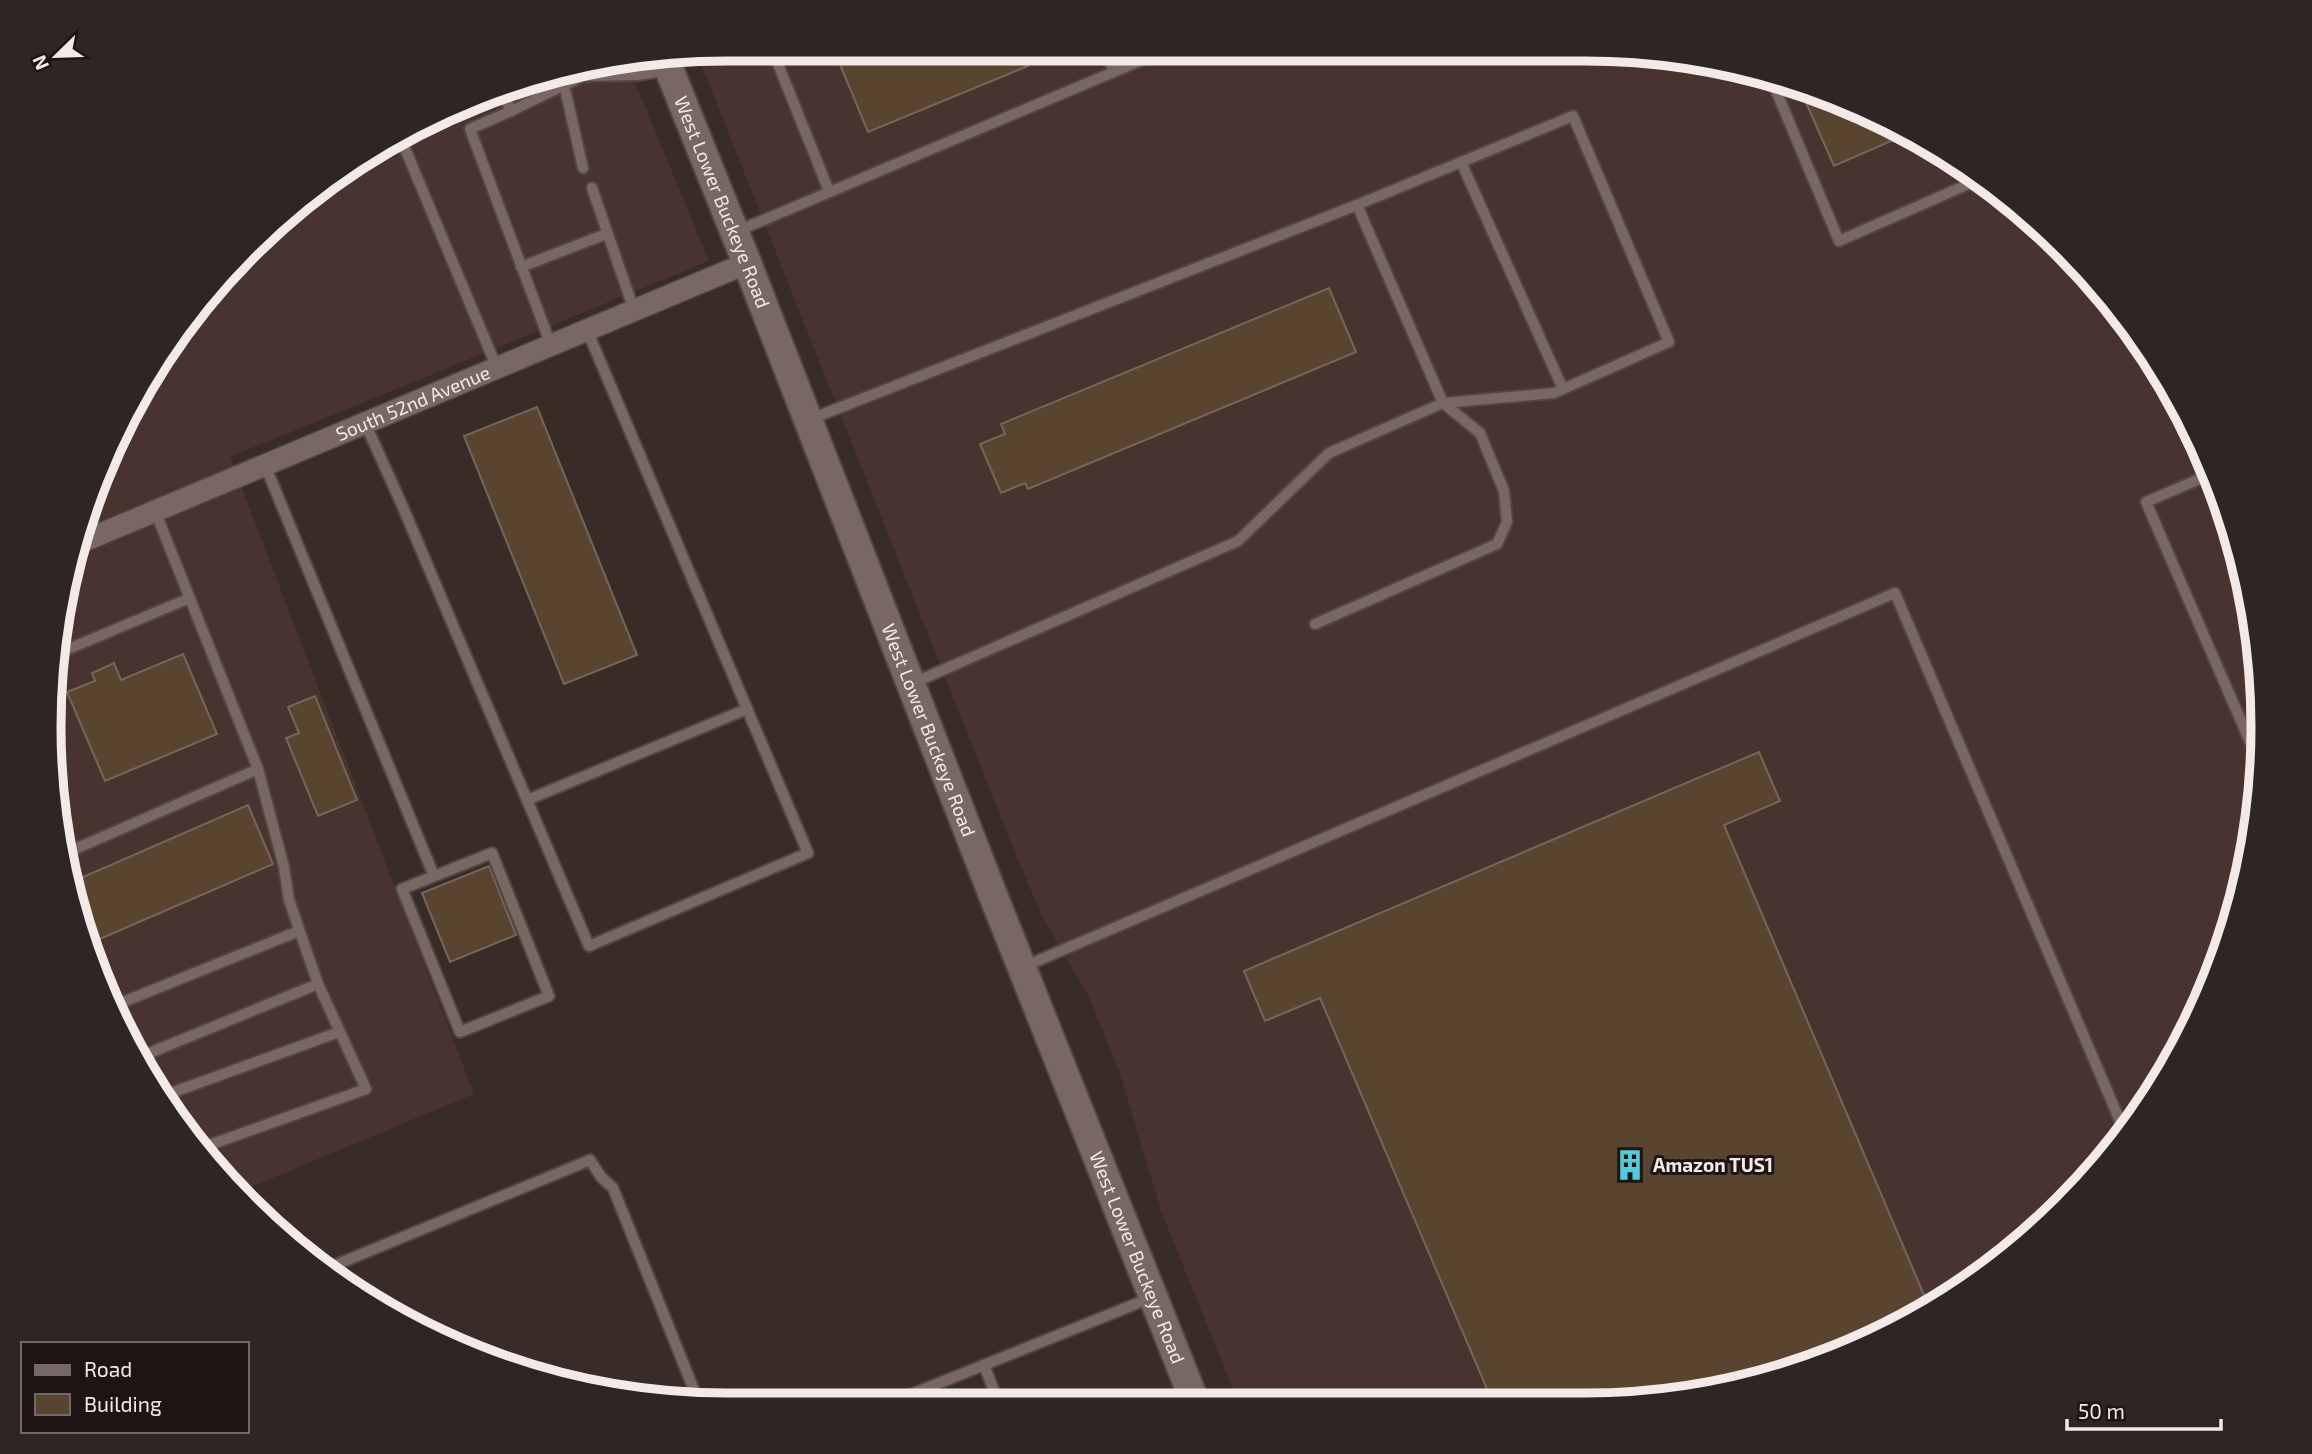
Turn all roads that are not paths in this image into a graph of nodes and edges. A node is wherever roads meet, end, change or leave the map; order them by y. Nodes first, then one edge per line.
1 (777, 61) edge
2 (1110, 61) edge
3 (1139, 61) edge
4 (667, 64) edge
5 (665, 65) edge
6 (1114, 71) junction
7 (596, 74) edge
8 (564, 81) edge
9 (561, 82) edge
10 (1776, 90) edge
11 (506, 100) edge
12 (511, 111) junction
13 (404, 145) edge
14 (1461, 162) junction
15 (583, 168) dead end
16 (1969, 184) edge
17 (592, 188) dead end
18 (830, 191) junction
19 (1357, 205) junction
20 (735, 232) junction
21 (606, 234) junction
22 (747, 263) junction
23 (521, 267) junction
24 (634, 310) junction
25 (587, 330) junction
26 (551, 345) junction
27 (497, 368) junction
28 (1563, 389) junction
29 (1443, 403) junction
30 (808, 420) junction
31 (365, 423) junction
32 (265, 465) junction
33 (2202, 478) edge
34 (155, 511) junction
35 (89, 539) edge
36 (190, 598) junction
37 (1315, 624) dead end
38 (66, 650) edge
39 (911, 684) junction
40 (747, 709) junction
41 (2250, 742) edge
42 (258, 769) junction
43 (527, 800) junction
44 (73, 850) edge
45 (434, 876) junction
46 (299, 931) junction
47 (1022, 967) junction
48 (318, 984) junction
49 (122, 1003) edge
50 (340, 1032) junction
51 (147, 1054) edge
52 (171, 1093) edge
53 (2120, 1122) edge
54 (209, 1145) edge
55 (335, 1265) edge
56 (1153, 1297) junction
57 (985, 1366) junction
58 (695, 1392) edge
59 (915, 1393) edge
60 (995, 1393) edge
61 (1191, 1393) edge

1 - 18 lane
2 - 6 lane
3 - 6 lane
4 - 20 main road, West Lower Buckeye Road
5 - 7 lane
6 - 18 lane
8 - 15 lane
9 - 12 lane
10 - 16 lane
11 - 12 lane
12 - 23 lane
13 - 27 lane
14 - 19 lane
14 - 28 lane
14 - 28 lane
17 - 21 lane
18 - 20 lane
19 - 29 lane
19 - 30 lane
20 - 22 main road, West Lower Buckeye Road
21 - 23 lane
21 - 24 lane
22 - 24 street, South 52nd Avenue
22 - 30 main road, West Lower Buckeye Road
23 - 26 lane
24 - 25 street, South 52nd Avenue
25 - 26 street, South 52nd Avenue
25 - 40 lane
26 - 27 street, South 52nd Avenue
27 - 31 street, South 52nd Avenue
28 - 29 lane
29 - 37 lane
29 - 39 lane
30 - 39 main road, West Lower Buckeye Road
31 - 32 street, South 52nd Avenue
31 - 43 lane
32 - 34 street, South 52nd Avenue
32 - 45 lane
33 - 41 lane
34 - 35 street, South 52nd Avenue
34 - 36 lane
36 - 38 lane
36 - 42 lane
39 - 47 main road, West Lower Buckeye Road
40 - 43 lane
40 - 43 lane
42 - 44 lane
42 - 46 lane
45 - 45 lane
46 - 48 lane
46 - 49 lane
47 - 53 lane
47 - 56 main road, West Lower Buckeye Road
48 - 50 lane
48 - 51 lane
50 - 52 lane
50 - 54 lane
55 - 58 lane
56 - 57 lane
56 - 61 main road, West Lower Buckeye Road
57 - 59 lane
57 - 60 lane

